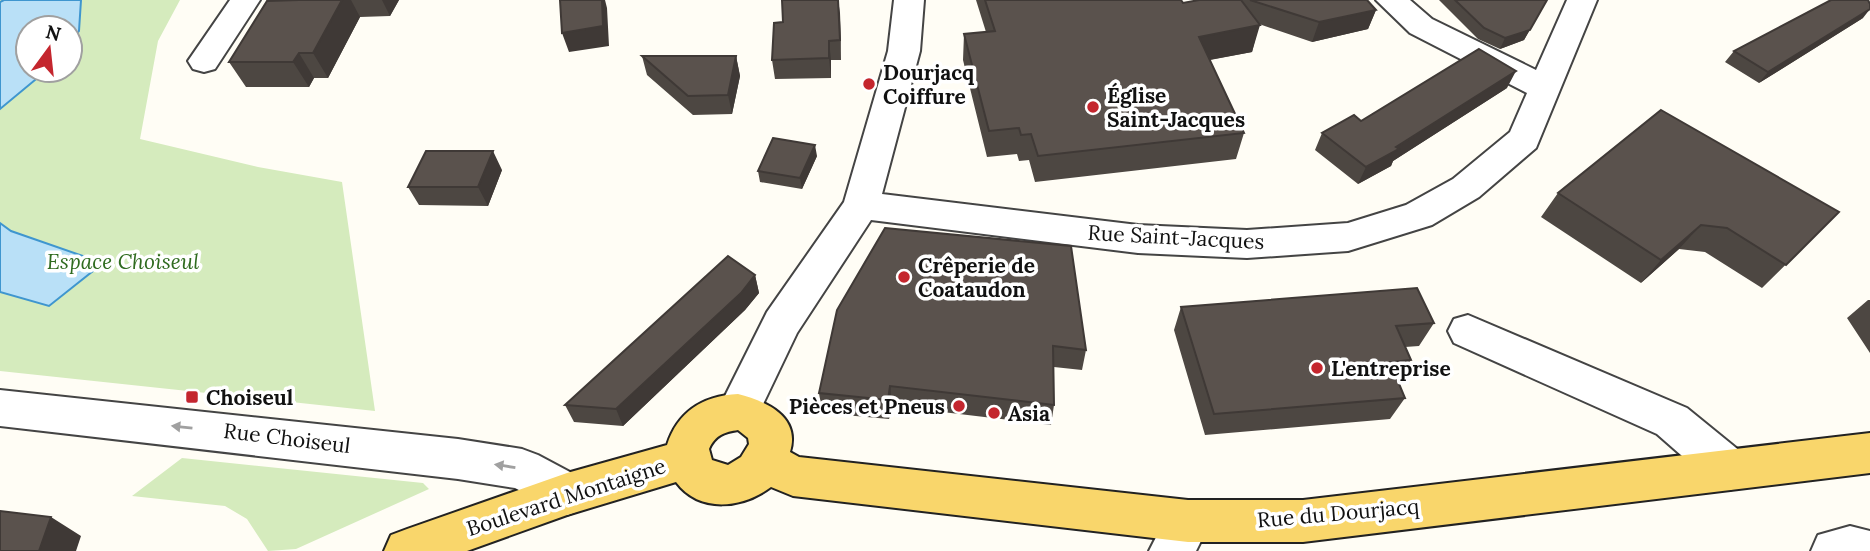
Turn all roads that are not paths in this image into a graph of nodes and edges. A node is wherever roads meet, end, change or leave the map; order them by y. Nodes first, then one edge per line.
1 (245, 0) edge
2 (909, 0) edge
3 (1391, 0) edge
4 (1582, 0) edge
5 (204, 61) dead end
6 (1545, 88) junction
7 (861, 205) junction
8 (1468, 331) dead end
9 (0, 408) edge
10 (738, 412) junction
11 (1870, 453) edge
12 (687, 459) junction
13 (767, 461) junction
14 (1730, 470) junction
15 (567, 494) junction
16 (1180, 536) edge
17 (407, 551) edge
18 (1835, 551) edge
19 (1865, 551) edge

1 - 5 street
2 - 7 street
3 - 6 street
4 - 6 street, Rue Saint-Jacques
6 - 7 street, Rue Saint-Jacques
7 - 10 street
8 - 14 street
15 -> 9 street, Rue Choiseul
10 - 12 main road
10 - 13 main road
11 - 14 main road, Rue du Dourjacq
12 - 13 main road
12 - 15 main road, Boulevard Montaigne
13 - 16 main road, Rue du Dourjacq
14 - 16 main road, Rue du Dourjacq
15 - 17 main road, Boulevard Montaigne
18 - 19 street

